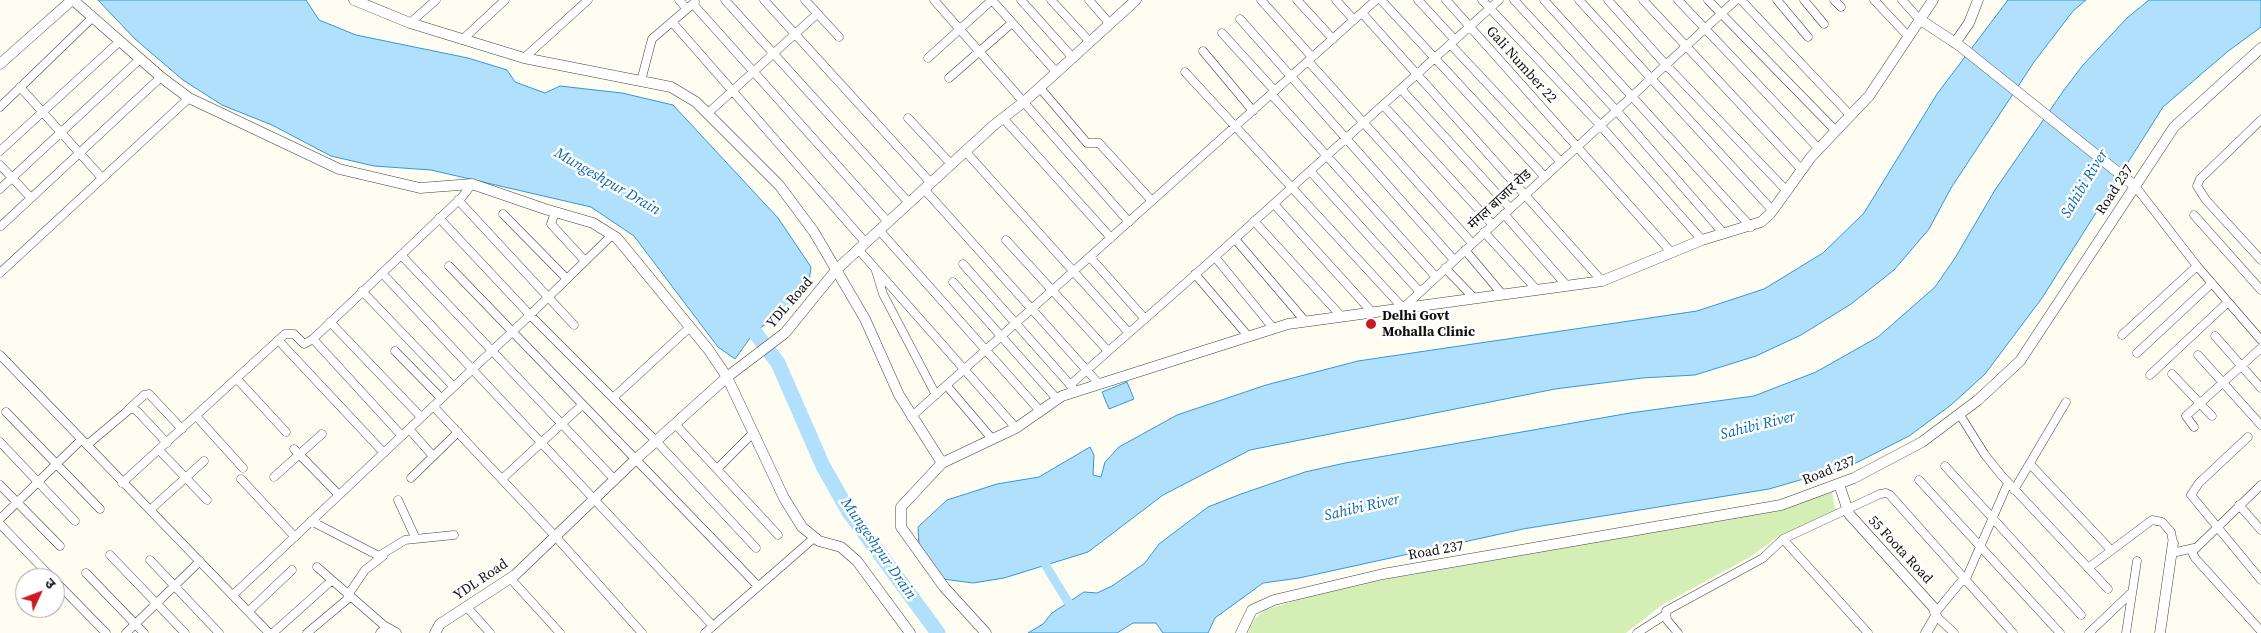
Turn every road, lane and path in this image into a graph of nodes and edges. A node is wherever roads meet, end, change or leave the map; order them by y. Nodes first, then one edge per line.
1 (73, 0) edge
2 (354, 0) edge
3 (436, 0) edge
4 (505, 0) edge
5 (588, 0) edge
6 (679, 0) edge
7 (725, 0) edge
8 (764, 0) edge
9 (805, 0) edge
10 (934, 0) edge
11 (992, 0) edge
12 (1020, 0) edge
13 (1051, 0) edge
14 (1089, 0) edge
15 (1261, 0) edge
16 (1297, 0) edge
17 (1336, 0) edge
18 (1376, 0) edge
19 (1418, 0) edge
20 (1446, 0) edge
21 (1482, 0) edge
22 (1499, 0) edge
23 (1514, 0) edge
24 (1544, 0) edge
25 (1580, 0) edge
26 (1608, 0) edge
27 (1643, 0) edge
28 (1678, 0) edge
29 (1708, 0) edge
30 (1736, 0) edge
31 (1741, 0) edge
32 (1777, 0) edge
33 (1804, 0) edge
34 (1834, 0) edge
35 (1874, 0) edge
36 (1902, 0) edge
37 (1934, 0) edge
38 (1978, 0) edge
39 (1130, 2) edge
40 (692, 4) edge
41 (1841, 7) dead end
42 (1490, 8) junction
43 (1362, 13) junction
44 (818, 14) junction
45 (1721, 14) junction
46 (93, 18) junction
47 (1240, 19) dead end
48 (1919, 19) junction
49 (1354, 20) junction
50 (672, 22) junction
51 (410, 23) junction
52 (1012, 23) junction
53 (1110, 24) junction
54 (1824, 24) dead end
55 (1470, 27) junction
56 (960, 29) junction
57 (1705, 29) junction
58 (1222, 33) dead end
59 (795, 34) junction
60 (1908, 36) junction
61 (1808, 37) dead end
62 (839, 38) dead end
63 (1333, 39) junction
64 (462, 40) junction
65 (120, 41) junction
66 (1090, 42) junction
67 (1452, 42) junction
68 (1958, 44) junction
69 (1686, 46) junction
70 (2261, 48) edge
71 (980, 51) junction
72 (1203, 51) dead end
73 (773, 52) junction
74 (524, 58) junction
75 (928, 58) dead end
76 (1073, 58) junction
77 (1434, 58) junction
78 (140, 59) junction
79 (1310, 59) junction
80 (0, 64) edge
81 (1666, 64) junction
82 (754, 70) junction
83 (1185, 72) dead end
84 (1057, 73) junction
85 (1416, 75) junction
86 (1291, 76) junction
87 (161, 77) junction
88 (949, 78) dead end
89 (1652, 78) junction
90 (642, 81) junction
91 (20, 87) junction
92 (1040, 88) junction
93 (1401, 89) junction
94 (732, 90) junction
95 (1273, 93) junction
96 (1632, 95) junction
97 (189, 98) junction
98 (1025, 101) junction
99 (1383, 105) junction
100 (0, 107) edge
101 (1253, 110) junction
102 (1616, 110) junction
103 (42, 112) junction
104 (708, 113) junction
105 (1852, 116) junction
106 (908, 118) dead end
107 (1003, 118) junction
108 (2261, 120) edge
109 (1364, 122) junction
110 (1600, 125) junction
111 (1235, 127) junction
112 (1836, 131) junction
113 (62, 132) junction
114 (1346, 138) junction
115 (1578, 146) junction
116 (1819, 149) junction
117 (0, 150) edge
118 (965, 151) junction
119 (80, 153) junction
120 (1327, 156) junction
121 (1560, 161) junction
122 (951, 164) junction
123 (0, 165) edge
124 (1802, 170) junction
125 (1310, 171) junction
126 (1544, 176) junction
127 (12, 178) junction
128 (102, 178) junction
129 (472, 184) junction
130 (927, 186) junction
131 (2135, 186) junction
132 (1291, 188) junction
133 (0, 189) edge
134 (1787, 191) junction
135 (1525, 194) junction
136 (31, 198) junction
137 (458, 200) junction
138 (909, 202) junction
139 (1152, 202) junction
140 (1274, 204) junction
141 (1510, 208) junction
142 (1773, 210) junction
143 (555, 212) junction
144 (503, 214) dead end
145 (1504, 214) junction
146 (2194, 216) dead end
147 (439, 218) junction
148 (888, 222) junction
149 (1129, 222) junction
150 (1254, 222) junction
151 (1492, 224) junction
152 (1, 226) edge
153 (1750, 227) junction
154 (878, 230) junction
155 (1484, 232) junction
156 (1724, 234) junction
157 (612, 235) junction
158 (1112, 238) junction
159 (1235, 239) junction
160 (1006, 240) dead end
161 (1702, 240) junction
162 (1472, 243) junction
163 (862, 246) junction
164 (1465, 250) junction
165 (1671, 252) junction
166 (401, 255) junction
167 (1090, 257) junction
168 (1215, 257) junction
169 (1454, 260) junction
170 (2261, 260) edge
171 (585, 261) junction
172 (963, 264) dead end
173 (450, 266) dead end
174 (2197, 266) junction
175 (1445, 268) junction
176 (836, 269) junction
177 (875, 270) junction
178 (1073, 272) junction
179 (0, 273) edge
180 (382, 273) junction
181 (1195, 274) junction
182 (1436, 277) junction
183 (567, 278) junction
184 (1602, 281) junction
185 (953, 282) dead end
186 (2212, 283) junction
187 (1567, 286) junction
188 (1054, 290) junction
189 (1537, 290) junction
190 (2261, 290) edge
191 (362, 291) junction
192 (1420, 292) junction
193 (1502, 294) junction
194 (548, 297) junction
195 (1474, 298) junction
196 (2228, 302) junction
197 (1033, 308) junction
198 (1403, 308) junction
199 (1372, 312) junction
200 (530, 316) junction
201 (1341, 316) junction
202 (1145, 319) junction
203 (1305, 321) junction
204 (330, 322) junction
205 (1016, 323) junction
206 (574, 325) dead end
207 (690, 327) junction
208 (1273, 328) junction
209 (2258, 331) edge
210 (512, 332) junction
211 (1129, 333) junction
212 (2122, 334) dead end
213 (1248, 336) junction
214 (2215, 336) dead end
215 (1001, 337) junction
216 (313, 339) junction
217 (278, 340) junction
218 (2261, 340) edge
219 (2261, 348) edge
220 (395, 351) dead end
221 (491, 351) junction
222 (986, 351) junction
223 (1108, 351) junction
224 (2138, 353) dead end
225 (0, 355) edge
226 (2198, 355) dead end
227 (2240, 366) junction
228 (473, 368) junction
229 (964, 370) junction
230 (1087, 370) junction
231 (2172, 374) dead end
232 (2150, 375) dead end
233 (727, 377) junction
234 (237, 379) junction
235 (2223, 382) junction
236 (1099, 384) junction
237 (453, 386) junction
238 (947, 386) junction
239 (1073, 388) junction
240 (2261, 388) edge
241 (936, 395) junction
242 (441, 398) junction
243 (613, 398) junction
244 (1057, 399) junction
245 (2066, 402) dead end
246 (2200, 403) junction
247 (582, 405) junction
248 (433, 406) junction
249 (129, 409) junction
250 (1040, 411) junction
251 (6, 412) dead end
252 (1960, 415) junction
253 (196, 416) junction
254 (2212, 416) dead end
255 (421, 417) junction
256 (912, 417) junction
257 (675, 424) junction
258 (2261, 424) edge
259 (562, 425) junction
260 (2194, 427) dead end
261 (1016, 428) junction
262 (182, 429) junction
263 (409, 429) junction
264 (286, 432) dead end
265 (458, 432) junction
266 (322, 434) dead end
267 (752, 434) junction
268 (402, 436) junction
269 (2248, 437) dead end
270 (993, 440) junction
271 (656, 441) junction
272 (0, 442) edge
273 (543, 442) junction
274 (84, 443) junction
275 (167, 444) junction
276 (159, 450) junction
277 (297, 452) junction
278 (384, 453) junction
279 (433, 456) junction
280 (635, 460) junction
281 (204, 462) dead end
282 (942, 463) junction
283 (57, 464) junction
284 (2030, 464) junction
285 (1945, 466) dead end
286 (243, 468) dead end
287 (717, 469) junction
288 (274, 477) dead end
289 (186, 478) junction
290 (411, 478) dead end
291 (241, 479) dead end
292 (502, 479) junction
293 (615, 480) junction
294 (1919, 480) dead end
295 (38, 482) junction
296 (122, 482) junction
297 (2008, 483) junction
298 (1839, 484) junction
299 (0, 485) edge
300 (2258, 488) edge
301 (2014, 490) junction
302 (339, 495) junction
303 (2261, 497) edge
304 (596, 499) junction
305 (207, 500) dead end
306 (398, 500) dead end
307 (17, 502) junction
308 (2240, 505) junction
309 (100, 509) dead end
310 (150, 510) junction
311 (1847, 510) junction
312 (1992, 518) junction
313 (0, 519) edge
314 (75, 521) dead end
315 (311, 521) junction
316 (0, 524) edge
317 (2217, 526) junction
318 (2261, 530) edge
319 (454, 535) dead end
320 (778, 535) dead end
321 (555, 536) junction
322 (295, 537) junction
323 (415, 537) junction
324 (814, 538) junction
325 (1783, 539) junction
326 (60, 546) dead end
327 (1980, 546) junction
328 (756, 548) dead end
329 (2173, 548) junction
330 (2194, 548) junction
331 (2111, 550) junction
332 (110, 555) dead end
333 (383, 556) junction
334 (150, 560) dead end
335 (200, 561) junction
336 (2137, 561) dead end
337 (43, 568) edge
338 (317, 568) dead end
339 (2088, 568) junction
340 (292, 570) dead end
341 (86, 573) dead end
342 (510, 578) junction
343 (1964, 580) junction
344 (2261, 580) edge
345 (331, 581) junction
346 (175, 585) junction
347 (758, 586) junction
348 (2108, 589) dead end
349 (65, 590) edge
350 (2132, 592) junction
351 (233, 595) junction
352 (349, 596) junction
353 (156, 604) junction
354 (466, 606) junction
355 (249, 611) junction
356 (1936, 614) junction
357 (1665, 615) junction
358 (2082, 615) dead end
359 (135, 624) junction
360 (713, 626) junction
361 (388, 631) edge
362 (2261, 631) edge
363 (106, 633) edge
364 (126, 633) edge
365 (144, 633) edge
366 (185, 633) edge
367 (219, 633) edge
368 (271, 633) edge
369 (307, 633) edge
370 (435, 633) edge
371 (490, 633) edge
372 (560, 633) edge
373 (642, 633) edge
374 (705, 633) edge
375 (910, 633) edge
376 (986, 633) edge
377 (1241, 633) edge
378 (1637, 633) edge
379 (1678, 633) edge
380 (1868, 633) edge
381 (1926, 633) edge
382 (1954, 633) edge
383 (2013, 633) edge
384 (2060, 633) edge
385 (2089, 633) edge
386 (2126, 633) edge
387 (2160, 633) edge

1 - 46 street
1 - 80 street
2 - 51 street
3 - 51 street
4 - 64 street
5 - 74 street
6 - 40 street
7 - 73 street
8 - 59 street
9 - 44 street
10 - 56 street
11 - 52 street
11 - 56 street
12 - 76 street
13 - 66 street
14 - 53 street
15 - 79 street
16 - 63 street
17 - 49 street
18 - 43 street
18 - 77 street
19 - 67 street
20 - 55 street, Gali Number 22
21 - 42 street
22 - 42 street
23 - 102 street
24 - 96 street
25 - 89 street
26 - 81 street
27 - 69 street
28 - 57 street
29 - 45 street
30 - 45 street, मंगल बाजार रोड
31 - 105 street
32 - 61 street
33 - 54 street
34 - 41 street
35 - 60 street
36 - 48 street
37 - 48 street
38 - 68 street
39 - 53 street, YDL Road
40 - 50 street
40 - 82 street
42 - 55 street
42 - 110 street
43 - 49 street
43 - 85 street
44 - 59 street
44 - 62 street
45 - 57 street, मंगल बाजार रोड
45 - 112 street
46 - 65 street
46 - 91 street
47 - 86 street
48 - 60 street
48 - 68 street
49 - 63 street
50 - 90 street
50 - 94 street
51 - 64 street
52 - 71 street
52 - 84 street
53 - 66 street, YDL Road
55 - 67 street
55 - 115 street, Gali Number 22
56 - 71 street
56 - 75 street
57 - 69 street, मंगल बाजार रोड
57 - 116 street
58 - 95 street
59 - 73 street
59 - 130 street
60 - 105 street
63 - 79 street
64 - 74 street
65 - 78 street
65 - 103 street
66 - 76 street, YDL Road
67 - 77 street
67 - 121 street
68 - 131 street
69 - 81 street, मंगल बाजार रोड
69 - 124 street
70 - 131 street, Road 237
71 - 88 street
71 - 98 street
72 - 101 street
73 - 82 street
73 - 138 street
74 - 90 street
76 - 84 street, YDL Road
77 - 85 street
77 - 126 street
78 - 87 street
78 - 113 street
79 - 86 street
79 - 109 street
81 - 89 street, मंगल बाजार रोड
81 - 134 street
82 - 94 street
82 - 148 street
83 - 111 street
84 - 92 street, YDL Road
85 - 93 street
85 - 135 street
86 - 95 street
86 - 114 street
87 - 97 street
87 - 119 street
89 - 96 street, मंगल बाजार रोड
89 - 142 street
90 - 104 street
91 - 100 street
91 - 103 street
92 - 98 street, YDL Road
92 - 139 street
93 - 99 street
93 - 141 street
94 - 104 street
94 - 163 street
95 - 101 street
95 - 120 street
96 - 102 street, मंगल बाजार रोड
96 - 153 street
97 - 128 street
97 - 129 street
98 - 107 street, YDL Road
98 - 149 street
99 - 109 street
99 - 151 street
101 - 111 street
102 - 110 street, मंगल बाजार रोड
102 - 156 street
103 - 113 street
103 - 117 street
104 - 176 street
105 - 112 street
106 - 122 street
107 - 118 street, YDL Road
107 - 158 street
108 - 170 street
109 - 114 street
109 - 162 street
110 - 115 street, मंगल बाजार रोड
110 - 161 street
111 - 132 street
111 - 139 street
112 - 116 street
113 - 119 street
113 - 127 street
114 - 120 street
114 - 169 street
115 - 121 street, मंगल बाजार रोड
115 - 165 street, Gali Number 22
116 - 124 street
118 - 122 street, YDL Road
118 - 178 street
119 - 128 street
119 - 136 street
120 - 125 street
120 - 182 street
121 - 126 street, मंगल बाजार रोड
122 - 130 street, YDL Road
123 - 127 street
124 - 134 street
125 - 132 street
125 - 192 street
126 - 135 street, मंगल बाजार रोड
127 - 133 street
127 - 136 street
128 - 179 street
129 - 137 street
129 - 143 street
130 - 138 street, YDL Road
130 - 197 street
131 - 174 street
131 - 252 street, Road 237
132 - 140 street
132 - 198 street
134 - 142 street
135 - 141 street, मंगल बाजार रोड
135 - 184 street
136 - 152 street
137 - 147 street
137 - 194 street
138 - 148 street, YDL Road
139 - 149 street
140 - 150 street
140 - 199 street
141 - 145 street, मंगल बाजार रोड
142 - 153 street
143 - 157 street
143 - 171 street
144 - 183 street
145 - 151 street, मंगल बाजार रोड
145 - 187 street
146 - 190 street
147 - 166 street
147 - 200 street
148 - 154 street, YDL Road
149 - 158 street
150 - 159 street
150 - 201 street
151 - 155 street, मंगल बाजार रोड
153 - 156 street
154 - 163 street, YDL Road
154 - 222 street
155 - 162 street, मंगल बाजार रोड
155 - 189 street
156 - 161 street
157 - 171 street
157 - 207 street
158 - 167 street
159 - 168 street
159 - 203 street
160 - 188 street
161 - 165 street
162 - 164 street, मंगल बाजार रोड
163 - 176 street, YDL Road
163 - 177 street
164 - 169 street, मंगल बाजार रोड
164 - 193 street
165 - 184 street
166 - 180 street
166 - 221 street
167 - 178 street
167 - 202 street
168 - 181 street
168 - 208 street
169 - 175 street, मंगल बाजार रोड
171 - 183 street
172 - 205 street
173 - 210 street
174 - 186 street
174 - 212 street
175 - 182 street, मंगल बाजार रोड
175 - 195 street
176 - 233 street, YDL Road
176 - 256 street
177 - 229 street
177 - 241 street
178 - 188 street
178 - 211 street
180 - 191 street
180 - 228 street
181 - 202 street
181 - 213 street
182 - 192 street, मंगल बाजार रोड
183 - 194 street
184 - 187 street
185 - 215 street
186 - 196 street
186 - 224 street
187 - 189 street
188 - 197 street
188 - 223 street
189 - 193 street
191 - 204 street
191 - 237 street
192 - 198 street, मंगल बाजार रोड
193 - 195 street
194 - 200 street
194 - 206 street
195 - 198 street
196 - 209 street
196 - 232 street
197 - 205 street
197 - 230 street
198 - 199 street
199 - 201 street
200 - 210 street
200 - 243 street
201 - 203 street
202 - 211 street
203 - 208 street
204 - 216 street
204 - 255 street
205 - 215 street
205 - 239 street
207 - 233 street
207 - 243 street
208 - 213 street
209 - 218 street
210 - 221 street
210 - 247 street
211 - 223 street
213 - 236 street
214 - 227 street
215 - 222 street
215 - 244 street
216 - 217 street
216 - 268 street
217 - 234 street
217 - 278 street
219 - 227 street
220 - 242 street
221 - 228 street
221 - 259 street
222 - 229 street
222 - 250 street
223 - 230 street
225 - 274 street
226 - 235 street
227 - 235 street
227 - 240 street
228 - 237 street
228 - 273 street
229 - 238 street
229 - 261 street
230 - 236 street
230 - 239 street
231 - 246 street
233 - 257 street, YDL Road
233 - 267 street
234 - 253 street
234 - 264 street
235 - 246 street
235 - 258 street
236 - 239 street
237 - 242 street
238 - 241 street
238 - 270 street
239 - 244 street
241 - 256 street
242 - 248 street
243 - 271 street
244 - 250 street
245 - 284 street
246 - 254 street
246 - 260 street
247 - 259 street
247 - 280 street
248 - 255 street
248 - 265 street
249 - 262 street
249 - 274 street
249 - 275 street
250 - 261 street
251 - 283 street
252 - 297 street
252 - 298 street, Road 237
253 - 262 street
253 - 286 street
255 - 263 street
256 - 282 street
257 - 271 street, YDL Road
257 - 287 street
259 - 273 street
259 - 293 street
261 - 270 street
262 - 275 street
263 - 268 street
263 - 279 street
265 - 279 street
265 - 292 street
266 - 277 street
267 - 287 street
267 - 324 street
268 - 278 street
269 - 317 street
270 - 282 street
271 - 280 street, YDL Road
271 - 328 street
272 - 295 street
273 - 292 street
273 - 304 street
274 - 283 street
274 - 296 street
275 - 276 street
276 - 289 street
276 - 296 street
277 - 288 street
277 - 302 street
278 - 302 street
279 - 290 street
280 - 293 street, YDL Road
280 - 347 street
281 - 289 street
282 - 376 street
283 - 295 street
283 - 309 street
284 - 301 street
284 - 331 street
285 - 312 street
287 - 320 street
289 - 305 street
289 - 310 street
291 - 322 street
292 - 321 street
293 - 304 street, YDL Road
294 - 327 street
295 - 307 street
295 - 314 street
296 - 310 street
297 - 301 street
297 - 312 street
298 - 311 street, 55 Foota Road
298 - 377 street, Road 237
299 - 307 street
300 - 303 street
300 - 308 street
301 - 339 street
302 - 315 street
304 - 321 street, YDL Road
304 - 360 street
306 - 323 street
307 - 313 street
307 - 326 street
308 - 317 street
308 - 318 street
310 - 335 street
311 - 325 street
311 - 343 street
311 - 356 street, 55 Foota Road
312 - 327 street
312 - 358 street
315 - 322 street
315 - 333 street
316 - 337 street
317 - 330 street
317 - 344 street
319 - 323 street
321 - 342 street, YDL Road
321 - 373 street
322 - 351 street
323 - 333 street
324 - 347 street
324 - 375 street
325 - 357 street
325 - 380 street
327 - 343 street
327 - 384 street
329 - 330 street
329 - 331 street
329 - 387 street
330 - 362 street
331 - 339 street
332 - 353 street
333 - 352 street
334 - 346 street
335 - 346 street
335 - 351 street
336 - 350 street
338 - 345 street
339 - 348 street
340 - 355 street
341 - 359 street
342 - 354 street, YDL Road
342 - 372 street
343 - 356 street
343 - 383 street
345 - 352 street
345 - 368 street
346 - 353 street
346 - 367 street
347 - 360 street
349 - 363 street
350 - 385 street
350 - 386 street
351 - 355 street
352 - 361 street
352 - 369 street
353 - 359 street
353 - 366 street
354 - 370 street, YDL Road
354 - 371 street
355 - 368 street
356 - 381 street
356 - 382 street
357 - 378 street
357 - 379 street
359 - 364 street
359 - 365 street
360 - 374 street

